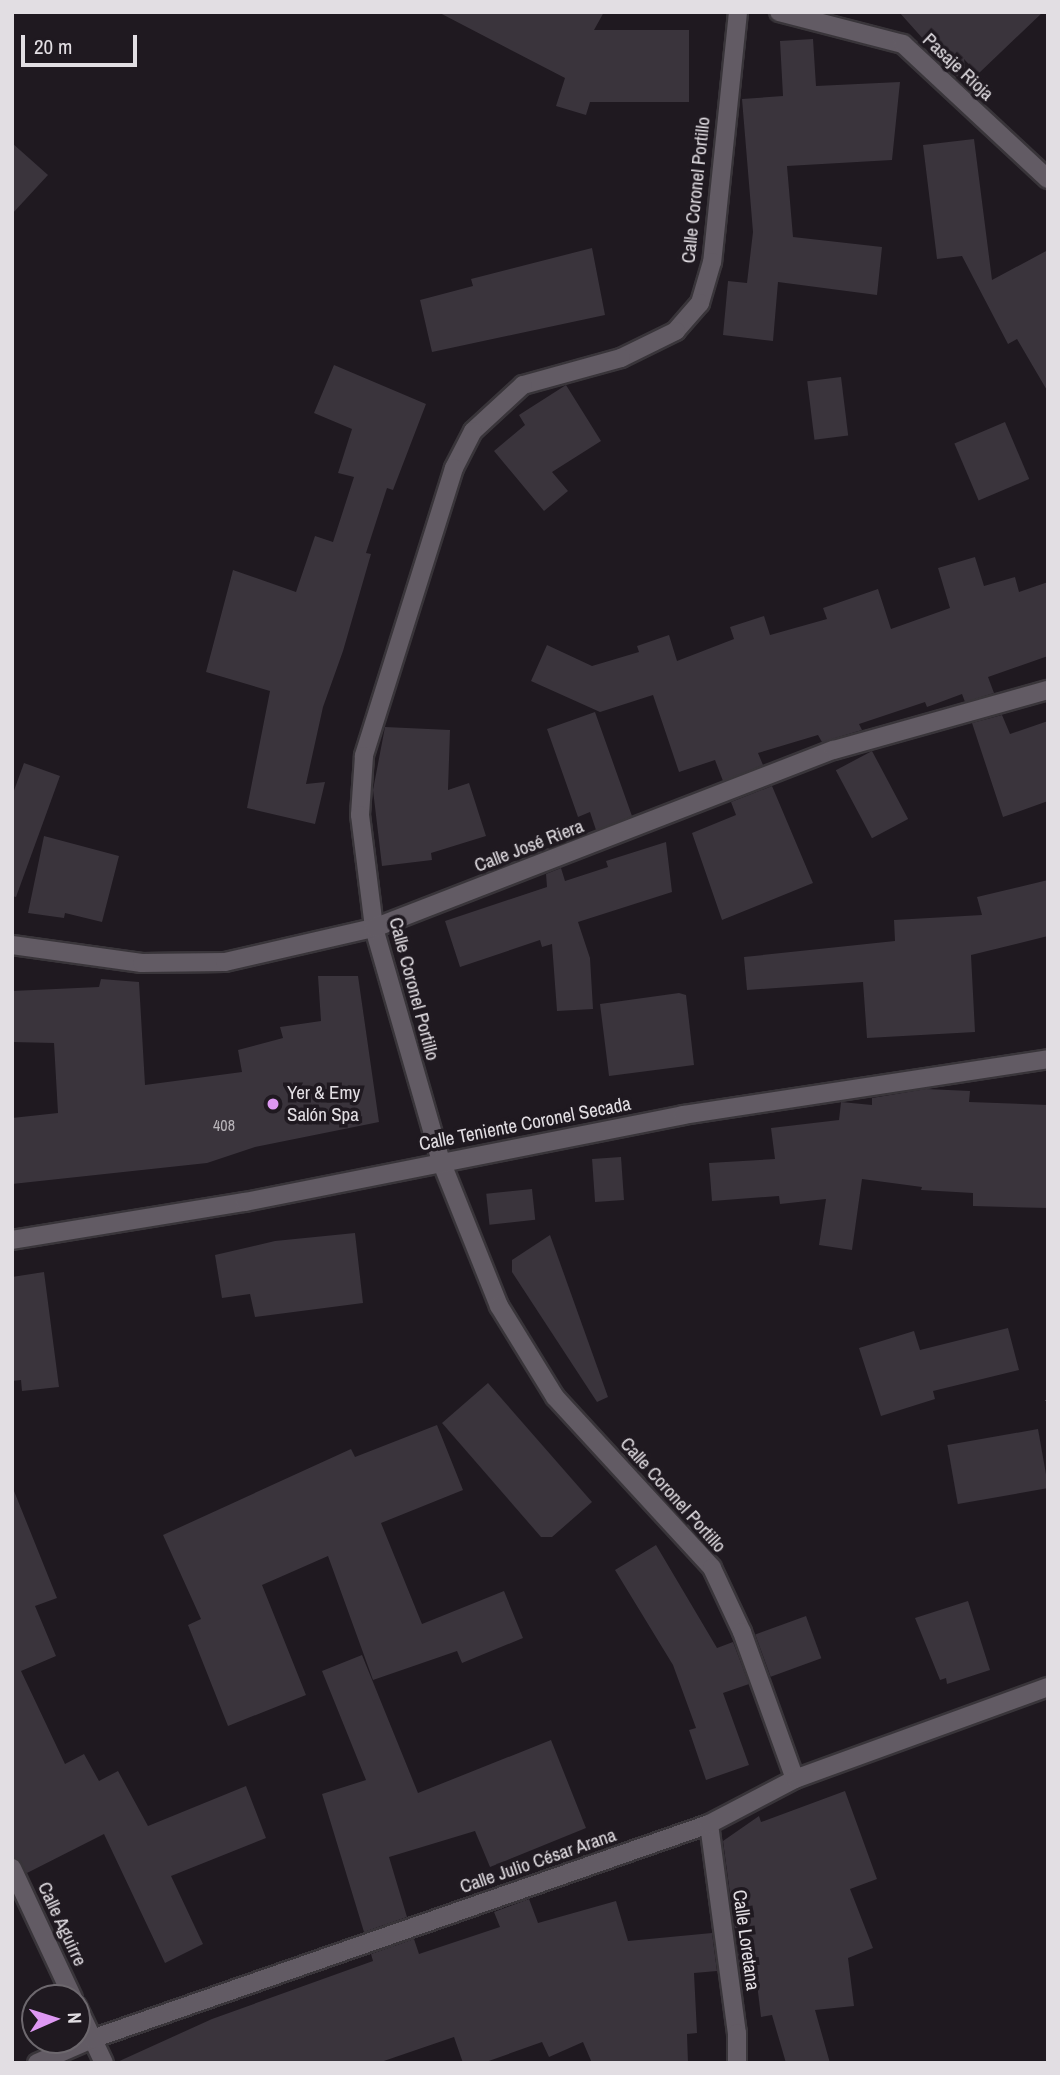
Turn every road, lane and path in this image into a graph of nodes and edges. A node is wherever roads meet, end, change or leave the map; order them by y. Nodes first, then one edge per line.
1 (738, 12) edge
2 (779, 12) edge
3 (1048, 179) edge
4 (1048, 690) edge
5 (374, 928) junction
6 (12, 945) edge
7 (1048, 1059) edge
8 (440, 1161) junction
9 (12, 1240) edge
10 (1048, 1687) edge
11 (795, 1779) junction
12 (709, 1824) junction
13 (12, 1868) edge
14 (66, 1984) edge
15 (92, 2039) junction
16 (37, 2063) edge
17 (104, 2063) edge
18 (737, 2063) edge

1 - 5 street, Calle Coronel Portillo
2 - 3 street, Pasaje Rioja
4 - 5 street, Calle José Riera
5 - 6 street, Calle José Riera
5 - 8 street, Calle Coronel Portillo
7 - 8 street, Calle Teniente Coronel Secada
8 - 9 street, Calle Teniente Coronel Secada
8 - 11 street, Calle Coronel Portillo
10 - 11 street, Calle Julio César Arana
11 - 12 street, Calle Julio César Arana
12 - 15 street, Calle Julio César Arana
12 - 18 street, Calle Loretana
13 - 14 street, Calle Aguirre
15 - 16 street, Calle Julio César Arana
15 - 17 street

